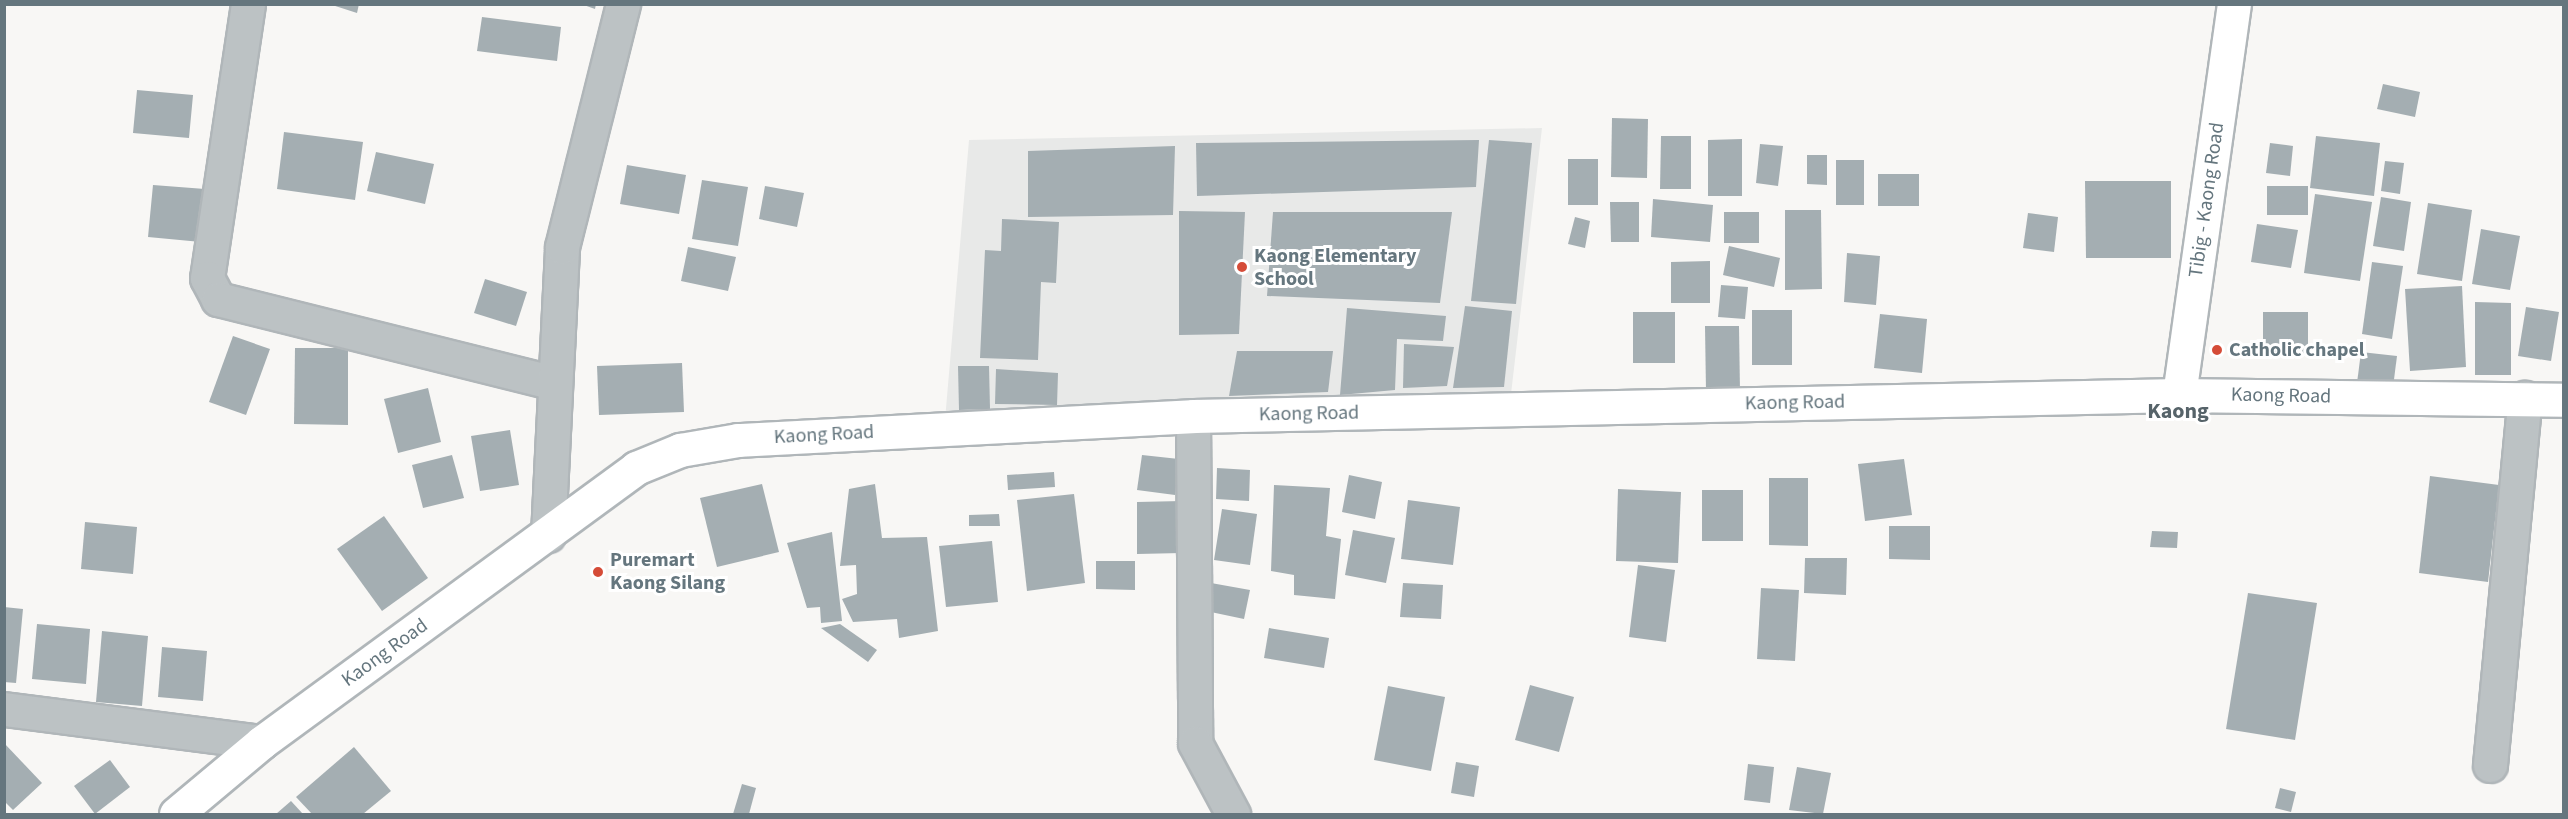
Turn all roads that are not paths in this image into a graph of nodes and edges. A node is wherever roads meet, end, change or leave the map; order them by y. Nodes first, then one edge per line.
1 (248, 4) edge
2 (623, 4) edge
3 (2234, 4) edge
4 (555, 383) junction
5 (2180, 395) junction
6 (2525, 398) junction
7 (2564, 400) edge
8 (1193, 416) junction
9 (548, 535) junction
10 (4, 709) edge
11 (262, 742) junction
12 (2490, 765) dead end
13 (176, 814) edge
14 (1233, 814) edge

1 - 4 street
2 - 4 street
3 - 5 main road, Tibig - Kaong Road
4 - 9 street
5 - 6 main road, Kaong Road
5 - 8 main road, Kaong Road
6 - 7 main road, Kaong Road
6 - 12 street
8 - 9 main road, Kaong Road
8 - 14 street
9 - 11 main road, Kaong Road
10 - 11 street
11 - 13 main road, Kaong Road

